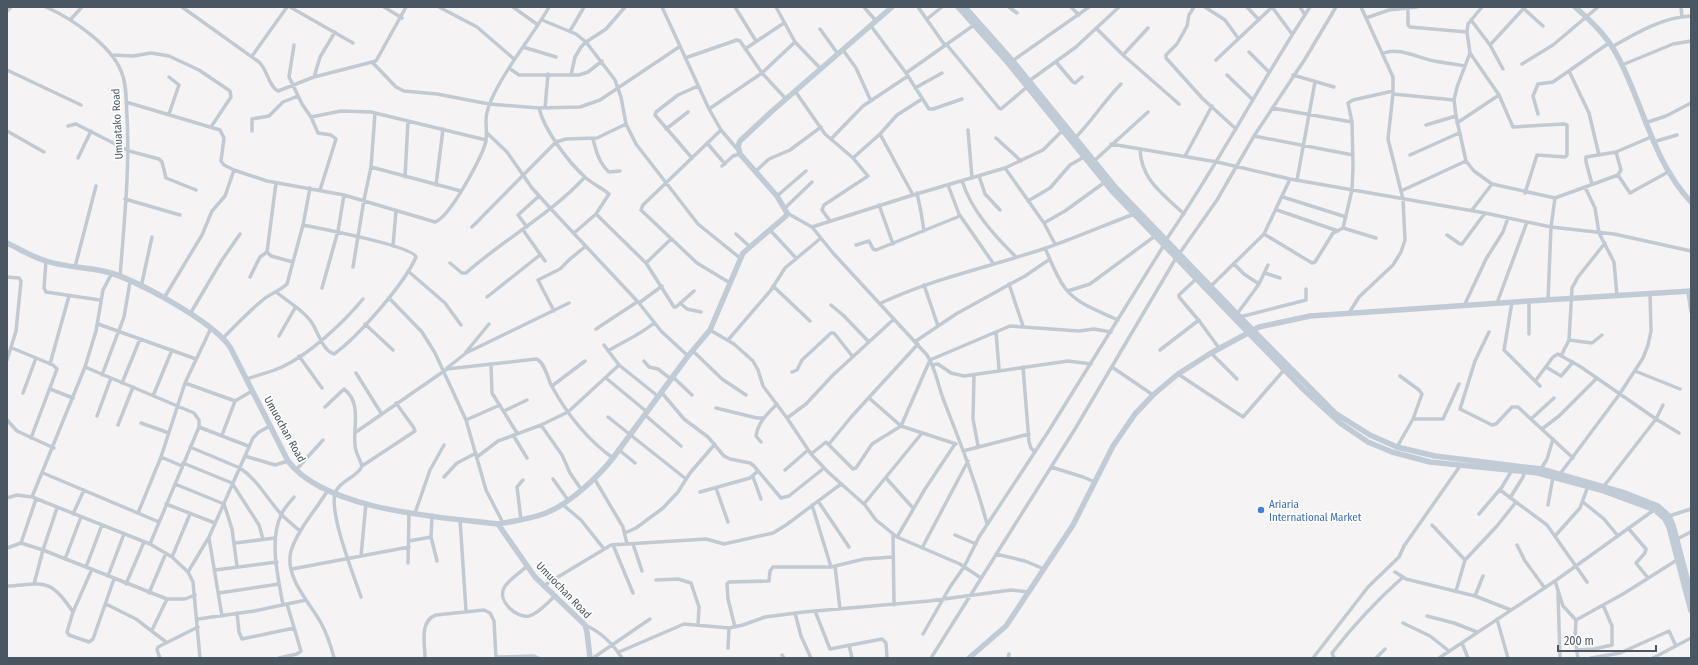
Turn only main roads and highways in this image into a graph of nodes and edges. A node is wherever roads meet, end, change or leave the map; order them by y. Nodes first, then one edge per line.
1 (892, 7) edge
2 (958, 7) edge
3 (1575, 7) edge
4 (968, 8) edge
5 (1010, 62) junction
6 (1028, 84) junction
7 (1691, 202) edge
8 (1165, 242) junction
9 (7, 243) edge
10 (1178, 256) junction
11 (1690, 292) edge
12 (1251, 332) junction
13 (500, 523) junction
14 (1689, 581) edge
15 (1691, 594) edge
16 (1691, 611) edge
17 (592, 658) edge
18 (969, 658) edge

1 - 13 main road
2 - 5 main road
3 - 7 main road
4 - 5 main road
5 - 6 main road
6 - 8 main road
6 - 8 main road
8 - 10 main road
9 - 13 main road, Umuochan Road
10 - 12 main road
10 - 12 main road
11 - 12 main road
12 - 14 main road
12 - 16 main road
12 - 18 main road
13 - 17 main road, Umuochan Road
14 - 15 main road

